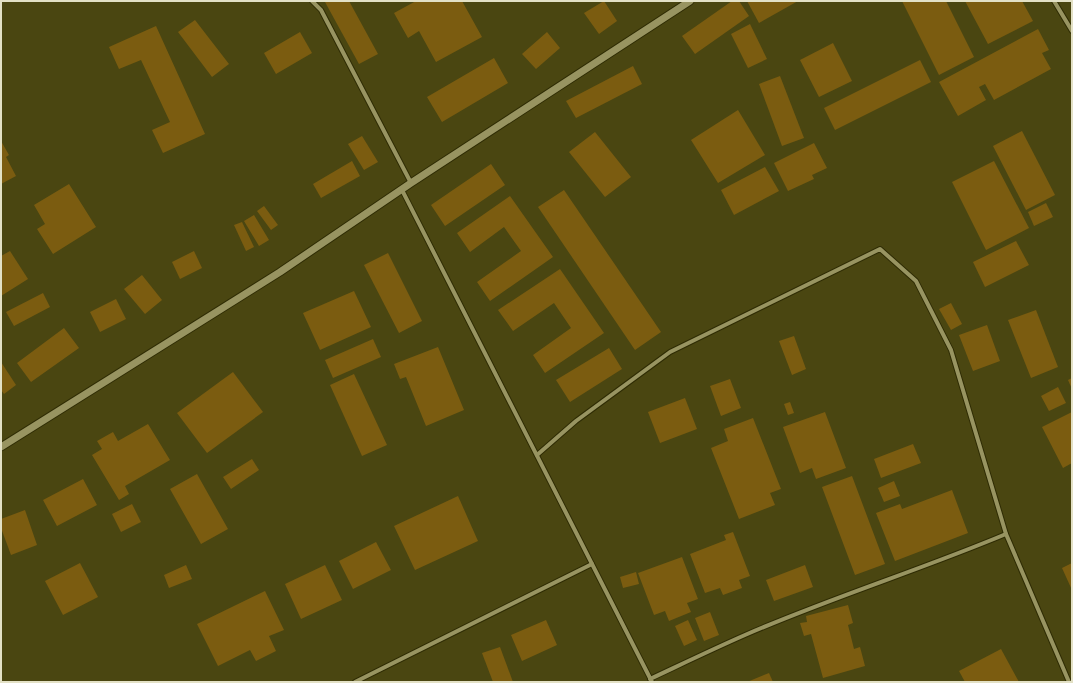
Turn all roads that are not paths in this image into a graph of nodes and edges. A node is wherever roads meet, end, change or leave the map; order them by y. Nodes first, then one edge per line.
1 (312, 1) edge
2 (690, 1) edge
3 (1054, 1) edge
4 (1072, 31) edge
5 (412, 183) junction
6 (402, 190) junction
7 (1, 447) edge
8 (537, 455) junction
9 (1006, 534) junction
10 (592, 564) junction
11 (651, 680) edge
12 (355, 682) edge
13 (1069, 682) edge

1 - 5 street
2 - 5 street
3 - 4 street
5 - 6 street
6 - 7 street
6 - 8 street
8 - 9 street
8 - 10 street
9 - 11 street
9 - 13 street
10 - 11 street
10 - 12 street

